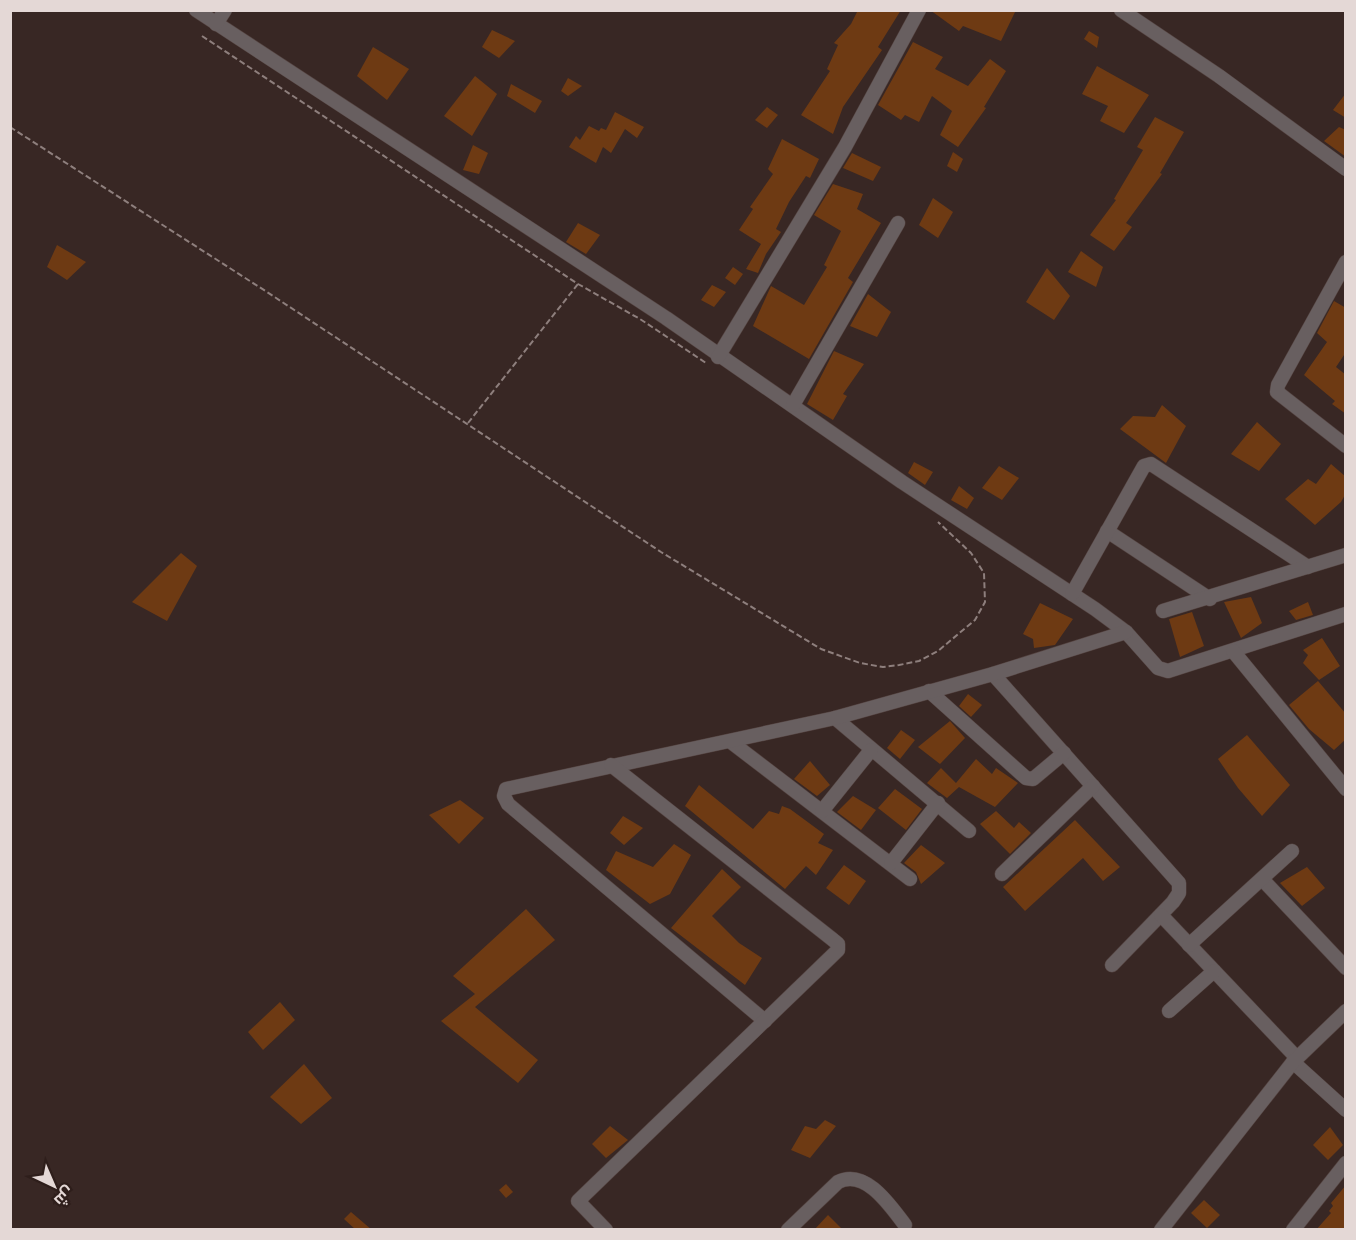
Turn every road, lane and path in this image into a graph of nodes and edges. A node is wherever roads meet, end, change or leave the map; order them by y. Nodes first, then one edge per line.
1 (196, 10) edge
2 (225, 10) edge
3 (919, 10) edge
4 (1121, 10) edge
5 (216, 24) junction
6 (202, 36) dead end
7 (10, 127) edge
8 (1346, 169) edge
9 (898, 223) dead end
10 (1346, 262) edge
11 (578, 284) junction
12 (715, 362) junction
13 (793, 405) junction
14 (468, 423) junction
15 (1346, 446) edge
16 (934, 519) dead end
17 (1107, 531) junction
18 (1346, 555) edge
19 (1308, 567) junction
20 (1072, 594) junction
21 (1210, 599) junction
22 (1163, 611) dead end
23 (1346, 614) edge
24 (1126, 632) junction
25 (1233, 651) junction
26 (993, 674) junction
27 (929, 691) junction
28 (835, 718) junction
29 (731, 742) junction
30 (872, 750) junction
31 (1064, 753) junction
32 (611, 765) junction
33 (1093, 786) junction
34 (1346, 789) edge
35 (938, 803) junction
36 (822, 811) junction
37 (969, 831) dead end
38 (1292, 851) dead end
39 (891, 863) junction
40 (1002, 874) dead end
41 (910, 879) dead end
42 (1262, 879) junction
43 (1161, 915) junction
44 (1189, 945) junction
45 (1112, 965) dead end
46 (1346, 968) edge
47 (1214, 971) junction
48 (1169, 1011) dead end
49 (1346, 1011) edge
50 (765, 1021) junction
51 (1295, 1060) junction
52 (1346, 1110) edge
53 (1346, 1163) edge
54 (905, 1226) dead end
55 (606, 1230) edge
56 (788, 1230) edge
57 (1161, 1230) edge
58 (1293, 1230) edge

1 - 5 street
2 - 5 street
3 - 12 street
4 - 8 street
5 - 12 street
6 - 11 path
7 - 14 path
9 - 13 street
10 - 15 street
11 - 12 path
11 - 14 path
12 - 13 street
13 - 20 street
14 - 16 path
17 - 19 street
17 - 20 street
17 - 21 street
18 - 19 street
19 - 21 street
20 - 24 street
21 - 22 street
23 - 25 street
24 - 25 street
24 - 26 street
25 - 34 street
26 - 27 street
26 - 31 street
27 - 28 street
27 - 31 street
28 - 29 street
28 - 30 street
29 - 32 street
29 - 36 street
30 - 35 street
30 - 36 street
31 - 33 street
32 - 50 street
32 - 50 street
33 - 40 street
33 - 43 street
35 - 37 street
35 - 39 street
36 - 39 street
38 - 42 street
39 - 41 street
42 - 44 street
42 - 46 street
43 - 44 street
43 - 45 street
44 - 47 street
47 - 48 street
47 - 51 street
49 - 51 street
50 - 55 street
51 - 52 street
51 - 57 street
53 - 58 street
54 - 56 street

